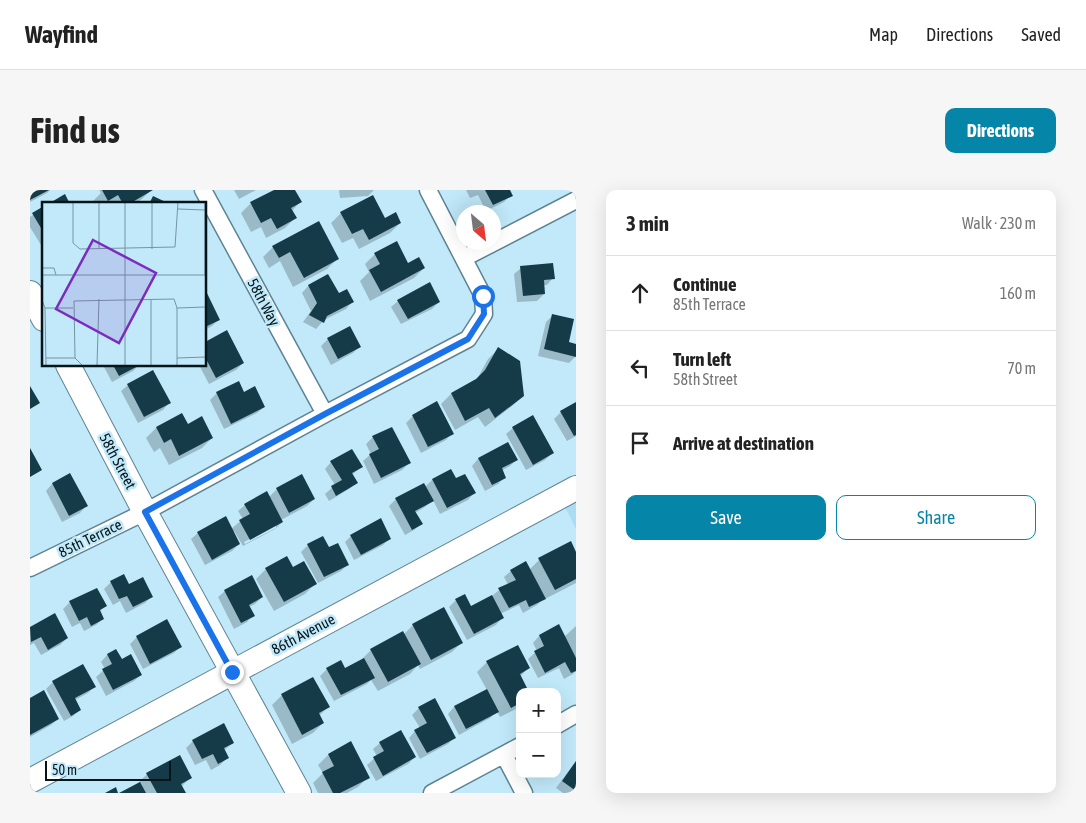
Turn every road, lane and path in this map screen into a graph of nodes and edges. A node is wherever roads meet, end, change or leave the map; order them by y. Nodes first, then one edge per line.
1 (204, 190) edge
2 (428, 190) edge
3 (576, 200) edge
4 (464, 258) junction
5 (30, 293) edge
6 (42, 315) edge
7 (69, 366) edge
8 (325, 414) junction
9 (576, 488) edge
10 (145, 512) junction
11 (30, 568) edge
12 (232, 672) junction
13 (576, 714) edge
14 (561, 723) edge
15 (516, 748) edge
16 (504, 755) junction
17 (30, 781) edge
18 (299, 793) edge
19 (432, 793) edge
20 (524, 793) edge

1 - 8 street, 58th Way
2 - 4 street
3 - 4 street
4 - 8 street, 85th Terrace
5 - 6 street
7 - 10 street, 58th Street
8 - 10 street, 85th Terrace
9 - 12 street, 86th Avenue
10 - 11 street, 85th Terrace
10 - 12 street, 58th Street
12 - 17 street, 86th Avenue
12 - 18 street, 58th Street
13 - 14 street
15 - 16 street
16 - 19 street
16 - 20 street

